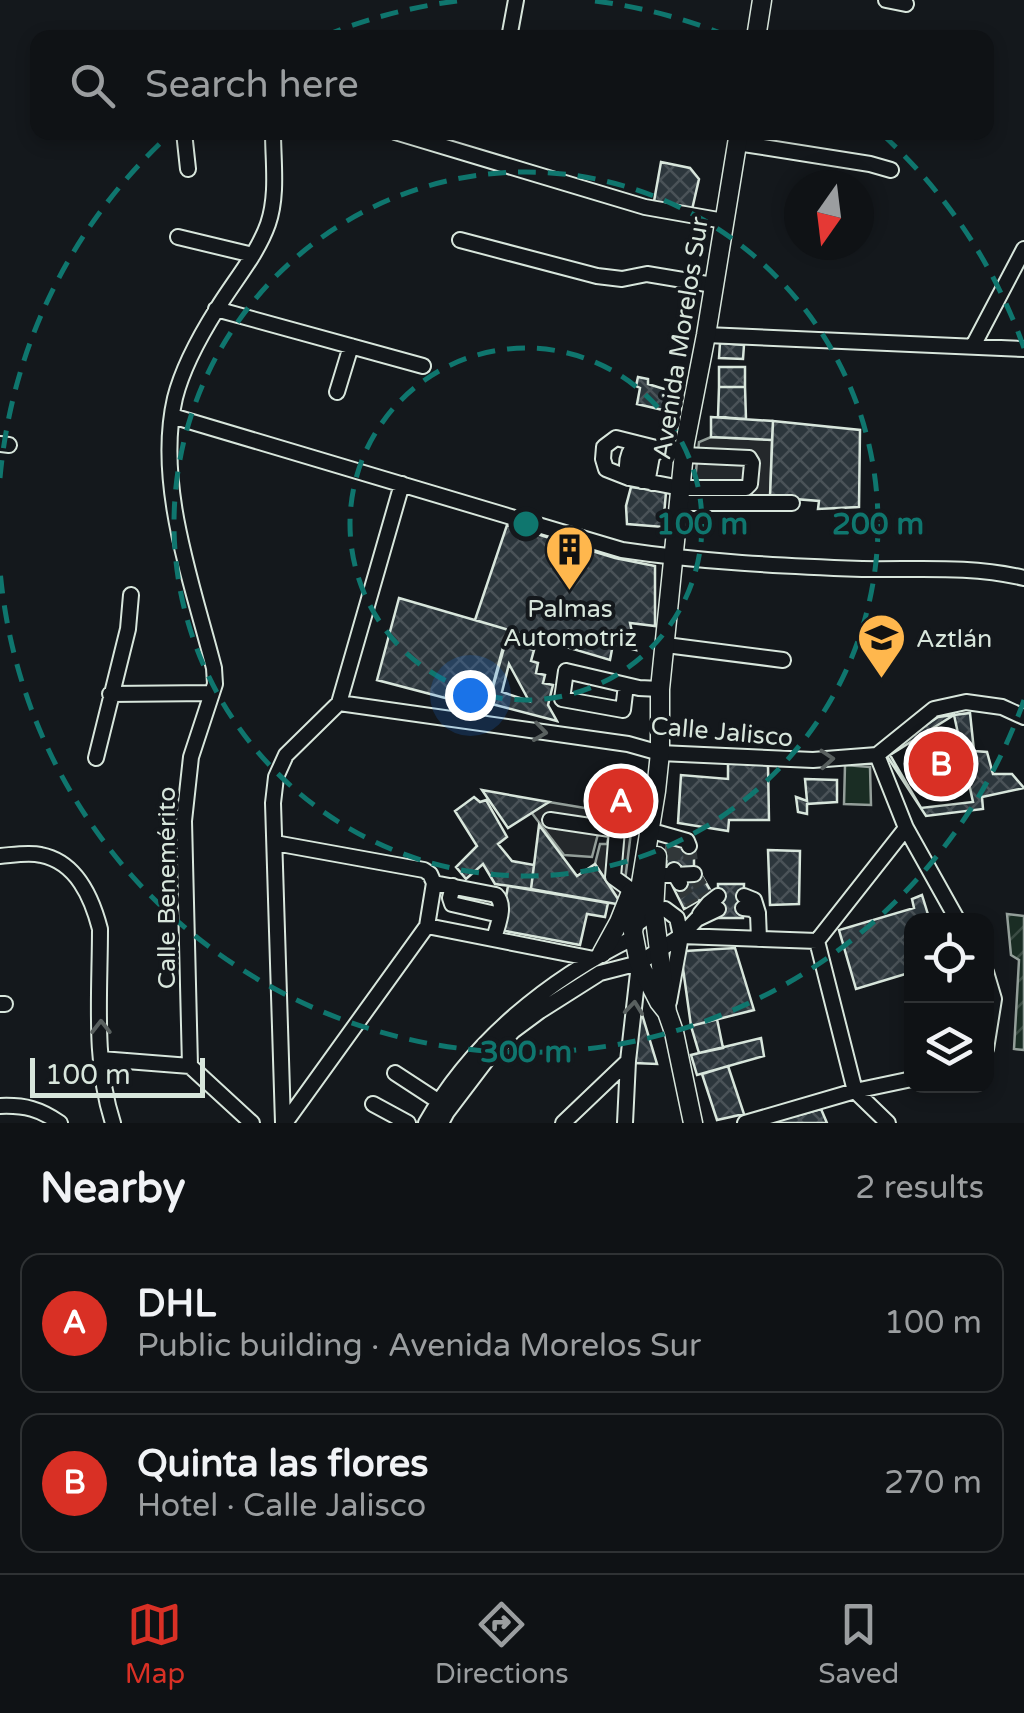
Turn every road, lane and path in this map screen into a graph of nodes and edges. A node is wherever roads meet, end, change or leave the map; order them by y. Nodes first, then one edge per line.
1 (516, 0) edge
2 (762, 0) edge
3 (886, 0) edge
4 (906, 4) dead end
5 (511, 30) edge
6 (757, 30) edge
7 (185, 140) edge
8 (273, 140) edge
9 (421, 140) edge
10 (738, 140) edge
11 (748, 140) edge
12 (188, 169) dead end
13 (892, 170) dead end
14 (724, 220) junction
15 (178, 237) dead end
16 (460, 240) dead end
17 (1024, 249) edge
18 (253, 255) junction
19 (712, 285) junction
20 (216, 310) junction
21 (706, 335) junction
22 (351, 346) junction
23 (973, 346) junction
24 (1024, 349) edge
25 (423, 366) dead end
26 (337, 392) dead end
27 (172, 416) junction
28 (642, 444) junction
29 (684, 455) junction
30 (636, 479) junction
31 (402, 484) junction
32 (680, 496) junction
33 (792, 503) dead end
34 (674, 558) junction
35 (1024, 578) edge
36 (131, 595) dead end
37 (666, 645) junction
38 (783, 660) dead end
39 (626, 685) junction
40 (660, 690) junction
41 (212, 693) junction
42 (110, 694) junction
43 (339, 703) junction
44 (1024, 717) edge
45 (660, 753) junction
46 (877, 755) junction
47 (96, 758) dead end
48 (656, 791) junction
49 (550, 820) dead end
50 (641, 820) junction
51 (906, 828) junction
52 (617, 830) junction
53 (275, 843) junction
54 (0, 856) edge
55 (693, 872) dead end
56 (671, 876) junction
57 (434, 883) junction
58 (631, 890) junction
59 (713, 901) dead end
60 (743, 902) dead end
61 (654, 912) junction
62 (954, 913) edge
63 (427, 926) junction
64 (633, 932) junction
65 (682, 936) junction
66 (760, 938) junction
67 (494, 939) junction
68 (817, 941) junction
69 (660, 948) junction
70 (598, 956) junction
71 (639, 963) junction
72 (667, 1012) junction
73 (101, 1059) junction
74 (628, 1061) junction
75 (190, 1066) junction
76 (395, 1072) dead end
77 (904, 1082) edge
78 (856, 1091) junction
79 (374, 1104) dead end
80 (444, 1105) junction
81 (0, 1106) edge
82 (60, 1123) edge
83 (113, 1123) edge
84 (252, 1123) edge
85 (284, 1123) edge
86 (408, 1123) edge
87 (426, 1123) edge
88 (441, 1123) edge
89 (563, 1123) edge
90 (626, 1123) edge
91 (693, 1123) edge
92 (745, 1123) edge
93 (888, 1123) edge

1 - 5 street
2 - 6 main road
3 - 4 street
7 - 12 street
8 - 18 street, Calle Benemérito
9 - 14 street
10 - 14 main road, Avenida Morelos Sur
11 - 13 street
14 - 19 main road, Avenida Morelos Sur
15 - 18 street
16 - 19 street
17 - 23 street
18 - 20 street, Calle Benemérito
19 - 21 main road, Avenida Morelos Sur
20 - 22 street
20 - 27 street, Calle Benemérito
21 - 23 street
21 - 29 main road, Avenida Morelos Sur
22 - 25 street
22 - 26 street
23 - 24 street
27 - 31 street
27 - 41 street, Calle Benemérito
28 - 29 street
28 - 30 street
28 - 30 street
29 - 32 main road, Avenida Morelos Sur
29 - 32 street
30 - 32 street
31 - 34 street
31 - 43 street
32 - 33 street
32 - 34 main road, Avenida Morelos Sur
34 - 35 street
34 - 37 main road, Avenida Morelos Sur
36 - 42 street
37 - 38 street
37 - 40 main road, Avenida Morelos Sur
39 - 39 street
39 - 40 street
40 - 45 main road, Avenida Morelos Sur
41 - 42 street
41 - 75 street, Calle Benemérito
42 - 47 street
43 -> 45 street, Calle Jalisco
43 - 53 street
44 - 46 street
45 -> 46 street, Calle Jalisco
45 - 48 main road, Avenida Morelos Sur
46 - 51 street
48 - 50 main road
48 - 56 main road, Avenida Morelos Sur
48 - 64 main road, Avenida Morelos Sur
49 - 52 street
50 - 52 street
50 - 58 main road
51 - 62 street
51 - 68 street
52 - 58 street
53 - 57 street
53 - 85 street
73 -> 54 street
55 - 56 street
56 - 61 main road, Avenida Morelos Sur
57 - 63 street
57 - 67 street
58 - 70 main road
59 - 65 street
60 - 66 street
61 - 64 street
61 - 65 street
61 - 69 main road, Avenida Morelos Sur
63 - 67 street
63 - 85 street
64 - 70 street
64 - 71 main road, Avenida Morelos Sur
65 - 66 street
65 - 69 street
65 - 72 street
66 - 68 street
67 - 70 street
68 - 78 street
69 - 71 street
69 - 72 main road, Avenida Morelos Sur
70 - 80 street
71 - 72 main road, Avenida Morelos Sur
74 -> 71 street
71 - 80 street
72 - 91 main road
73 - 75 street
73 - 83 street
74 - 89 street
74 - 90 street
75 - 84 street
76 - 80 street
77 - 78 street
78 - 92 street
78 - 93 street
79 - 86 street
80 - 87 street
80 - 88 street
81 - 82 street

